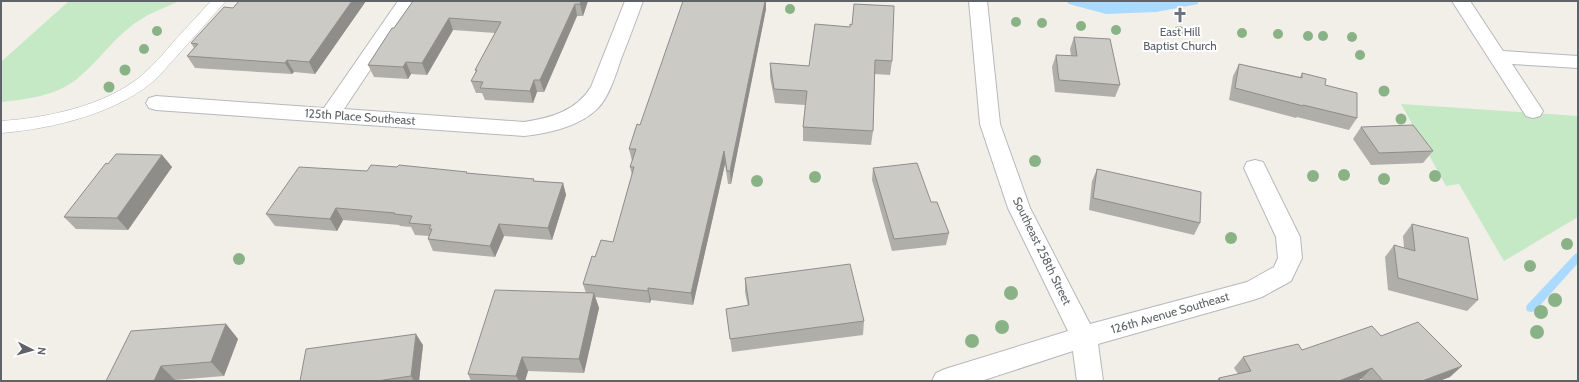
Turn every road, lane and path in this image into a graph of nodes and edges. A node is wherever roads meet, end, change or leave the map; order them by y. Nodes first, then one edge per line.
1 (219, 1) edge
2 (407, 1) edge
3 (634, 1) edge
4 (978, 1) edge
5 (1461, 1) edge
6 (1498, 57) junction
7 (1578, 62) edge
8 (156, 103) dead end
9 (1533, 111) dead end
10 (330, 115) junction
11 (1, 127) edge
12 (1255, 168) dead end
13 (1084, 337) junction
14 (945, 381) edge
15 (1090, 381) edge

1 - 11 lane
2 - 10 street
3 - 10 street, 125th Place Southeast
4 - 13 street, Southeast 258th Street
5 - 6 street
6 - 7 street
6 - 9 street
8 - 10 street, 125th Place Southeast
12 - 13 street, 126th Avenue Southeast
13 - 14 street, 126th Avenue Southeast
13 - 15 street, Southeast 258th Street

